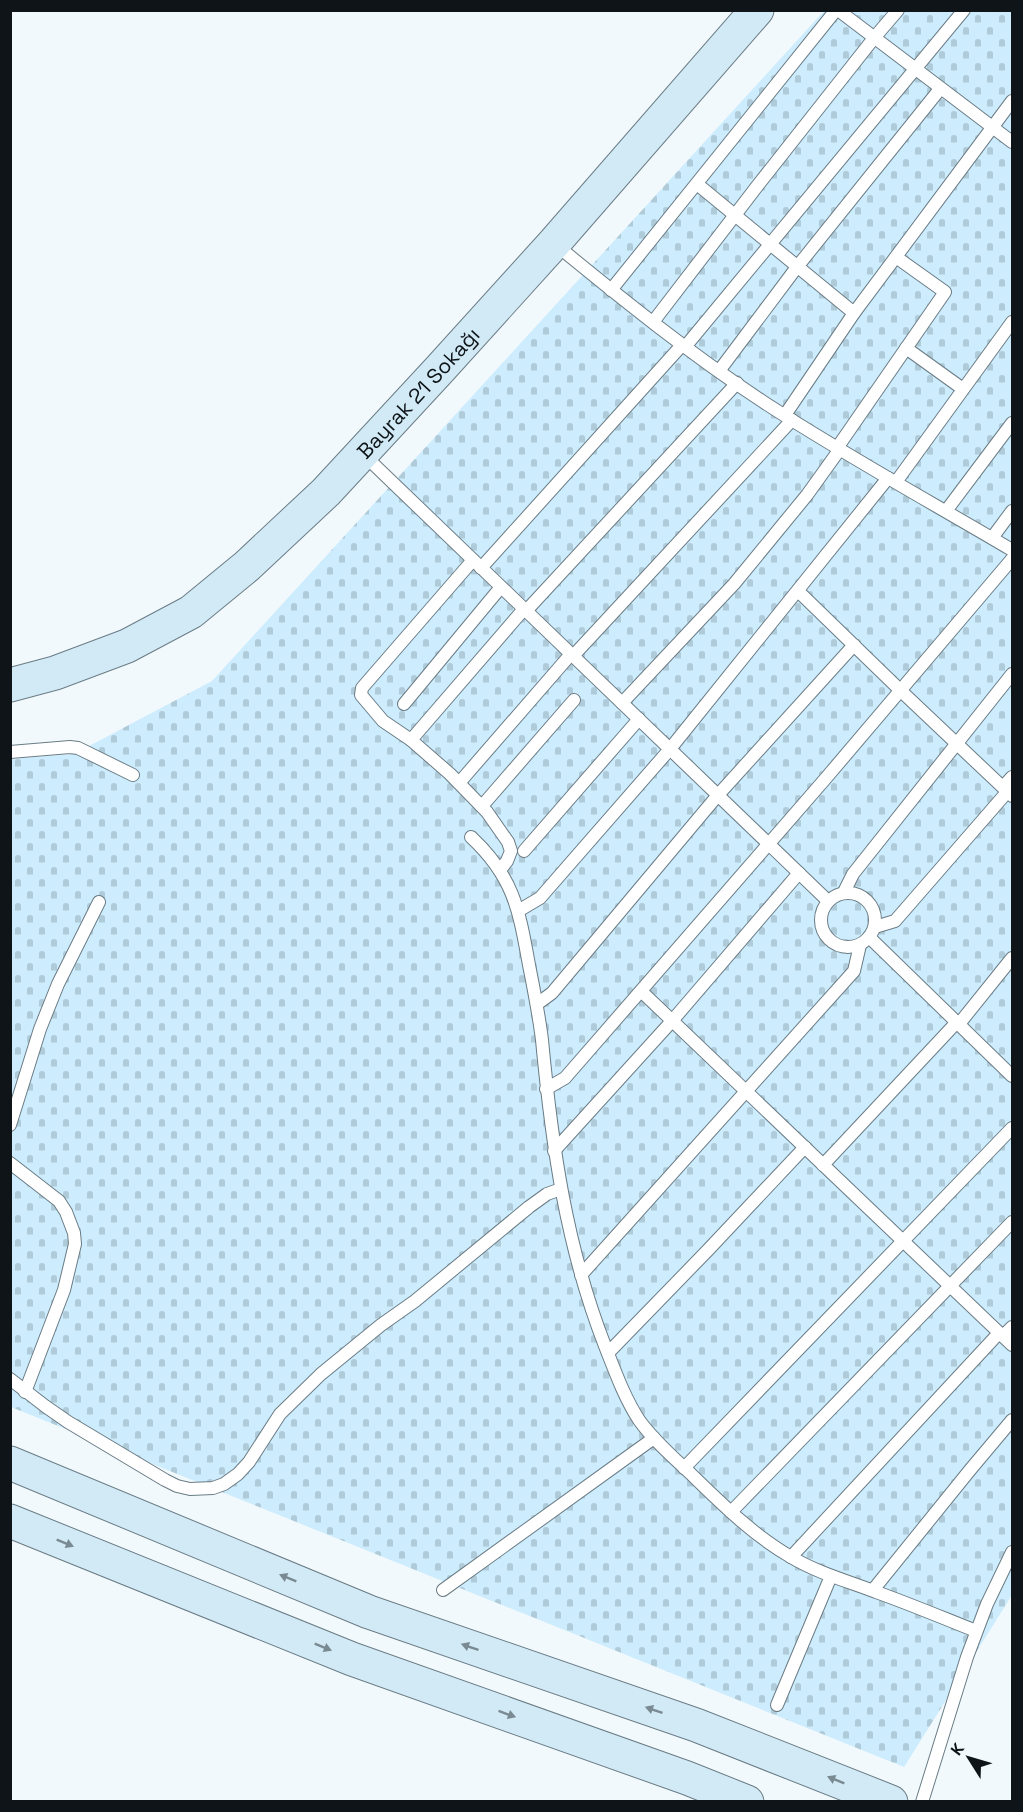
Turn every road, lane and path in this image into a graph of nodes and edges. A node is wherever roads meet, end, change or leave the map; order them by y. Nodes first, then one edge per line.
1 (757, 10) edge
2 (837, 10) edge
3 (898, 10) edge
4 (964, 10) edge
5 (874, 38) junction
6 (915, 69) junction
7 (940, 89) junction
8 (1012, 101) edge
9 (992, 127) junction
10 (1012, 142) edge
11 (697, 184) junction
12 (734, 215) junction
13 (554, 243) junction
14 (770, 244) junction
15 (896, 257) junction
16 (797, 267) junction
17 (611, 290) junction
18 (854, 313) junction
19 (653, 322) junction
20 (1010, 329) edge
21 (684, 346) junction
22 (906, 348) junction
23 (719, 371) junction
24 (737, 383) junction
25 (963, 389) junction
26 (788, 417) junction
27 (1012, 423) edge
28 (839, 448) junction
29 (362, 453) junction
30 (892, 480) junction
31 (946, 511) junction
32 (1012, 511) edge
33 (992, 538) junction
34 (1012, 550) edge
35 (1012, 559) edge
36 (477, 564) junction
37 (501, 587) junction
38 (798, 591) junction
39 (525, 610) junction
40 (854, 645) junction
41 (572, 655) junction
42 (1012, 674) edge
43 (10, 685) edge
44 (900, 690) junction
45 (574, 700) dead end
46 (622, 703) junction
47 (404, 704) dead end
48 (639, 720) junction
49 (411, 740) junction
50 (956, 743) junction
51 (670, 749) junction
52 (10, 752) edge
53 (134, 775) dead end
54 (1012, 777) edge
55 (459, 783) junction
56 (1008, 791) edge
57 (718, 795) junction
58 (482, 806) junction
59 (471, 837) dead end
60 (769, 844) junction
61 (524, 851) dead end
62 (500, 870) junction
63 (800, 873) junction
64 (844, 892) junction
65 (828, 901) junction
66 (99, 903) dead end
67 (518, 911) junction
68 (868, 936) junction
69 (1012, 958) edge
70 (641, 991) junction
71 (537, 1004) junction
72 (672, 1021) junction
73 (958, 1023) junction
74 (1011, 1071) edge
75 (546, 1089) junction
76 (746, 1091) junction
77 (10, 1125) edge
78 (1012, 1128) edge
79 (805, 1147) junction
80 (554, 1151) junction
81 (10, 1163) edge
82 (823, 1165) junction
83 (561, 1189) junction
84 (1012, 1222) edge
85 (903, 1241) junction
86 (581, 1275) junction
87 (950, 1286) junction
88 (1012, 1327) edge
89 (1005, 1338) edge
90 (608, 1353) junction
91 (10, 1379) edge
92 (25, 1392) junction
93 (1012, 1420) edge
94 (654, 1438) junction
95 (10, 1463) edge
96 (684, 1468) junction
97 (731, 1512) junction
98 (10, 1521) edge
99 (1012, 1552) edge
100 (791, 1557) junction
101 (831, 1576) junction
102 (443, 1590) dead end
103 (873, 1590) junction
104 (976, 1631) junction
105 (777, 1705) dead end
106 (747, 1802) edge
107 (891, 1802) edge
108 (922, 1802) edge

1 - 13 main road, Bayrak 21 Sokağı
2 - 5 lane
2 - 11 lane
3 - 5 lane
4 - 6 lane
5 - 6 lane
5 - 12 lane
6 - 7 lane
6 - 14 lane
7 - 9 lane
7 - 16 lane
8 - 9 lane
9 - 10 lane
9 - 15 lane
11 - 12 lane
11 - 17 lane
12 - 14 lane
12 - 19 lane
13 - 17 lane
13 - 29 main road, Bayrak 21 Sokağı
14 - 16 lane
14 - 21 lane
15 - 18 lane
15 - 22 lane
16 - 18 lane
16 - 23 lane
17 - 19 lane
18 - 26 lane
19 - 21 lane
20 - 25 lane
21 - 23 lane
21 - 36 lane
22 - 25 lane
22 - 28 lane
23 - 24 lane
24 - 26 lane
24 - 39 lane
25 - 30 lane
26 - 28 lane
26 - 41 lane
27 - 31 lane
28 - 30 lane
28 - 46 lane
29 - 36 lane
29 - 43 main road, Bayrak 21 Sokağı
30 - 31 lane
30 - 38 lane
31 - 33 lane
32 - 33 lane
33 - 34 lane
35 - 44 lane
36 - 37 lane
36 - 49 lane
37 - 39 lane
37 - 47 lane
38 - 40 lane
38 - 51 lane
39 - 41 lane
39 - 49 lane
40 - 44 lane
40 - 57 lane
41 - 46 lane
41 - 55 lane
42 - 50 lane
44 - 50 lane
44 - 60 lane
45 - 58 lane
46 - 48 lane
48 - 51 lane
48 - 61 lane
49 - 55 lane
50 - 56 lane
50 - 64 lane
51 - 57 lane
51 - 67 lane
52 - 53 lane
54 - 56 lane
55 - 58 lane
56 - 68 lane
57 - 60 lane
57 - 71 lane
58 - 62 lane
59 - 62 lane
60 - 63 lane
60 - 70 lane
62 - 67 lane
63 - 65 lane
63 - 72 lane
64 - 65 lane
64 - 68 lane
65 - 68 lane
66 - 77 lane
67 - 71 lane
68 - 73 lane
68 - 76 lane
69 - 73 lane
70 - 72 lane
70 - 75 lane
71 - 75 lane
72 - 76 lane
72 - 80 lane
73 - 74 lane
73 - 82 lane
75 - 80 lane
76 - 79 lane
76 - 86 lane
78 - 85 lane
79 - 82 lane
79 - 90 lane
80 - 83 lane
81 - 92 lane
82 - 85 lane
83 - 86 lane
83 - 92 lane
84 - 87 lane
85 - 87 lane
85 - 96 lane
86 - 90 lane
87 - 89 lane
87 - 97 lane
88 - 89 lane
89 - 100 lane
90 - 94 lane
91 - 92 lane
93 - 103 lane
94 - 96 lane
94 - 102 lane
107 -> 95 main road
96 - 97 lane
97 - 100 lane
98 -> 106 main road
99 - 104 lane
100 - 101 lane
101 - 103 lane
101 - 105 lane
103 - 104 lane
104 - 108 lane

